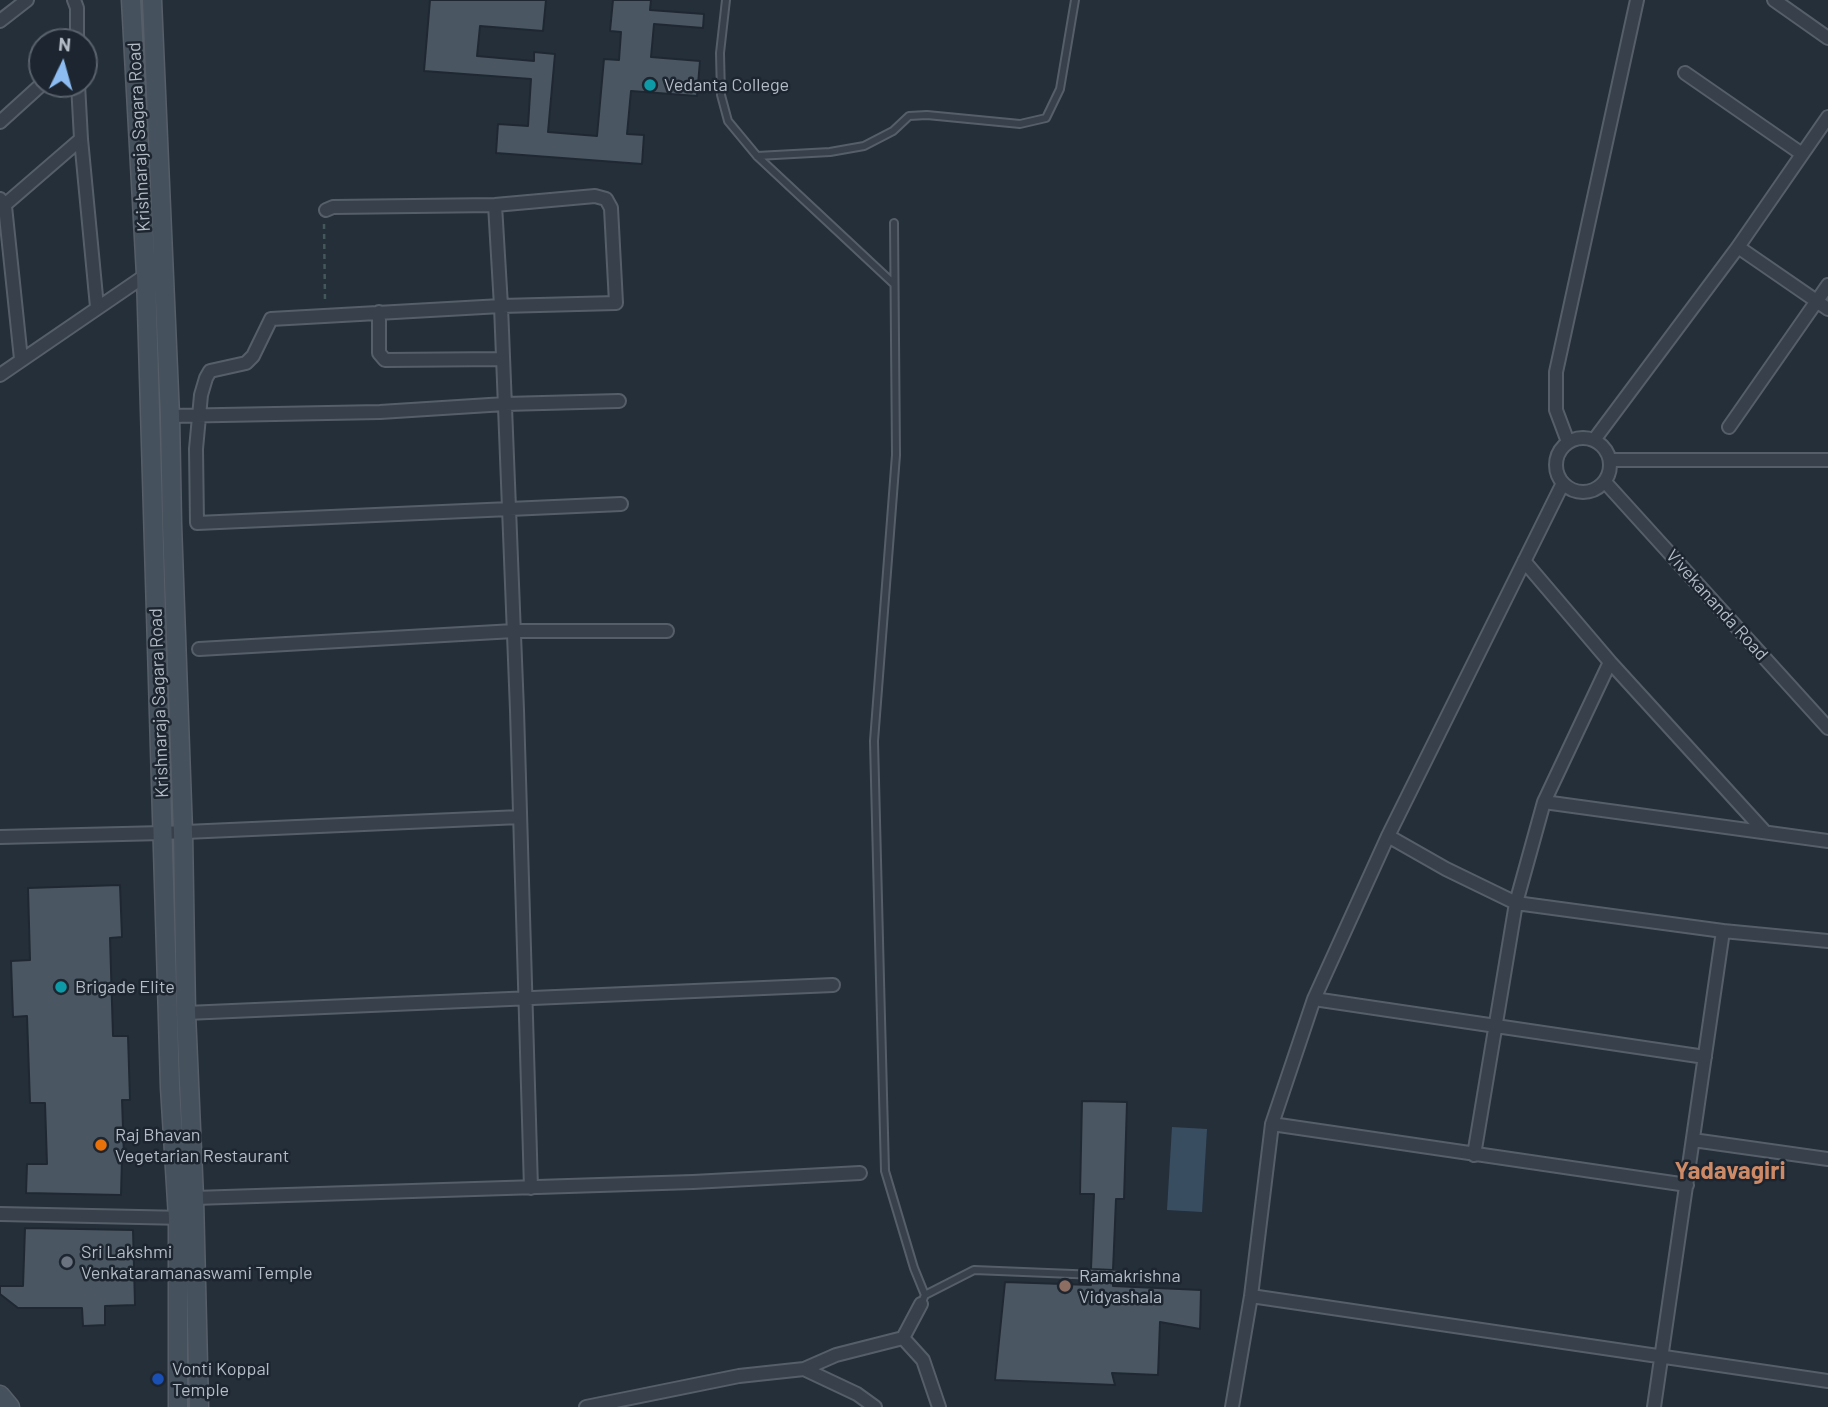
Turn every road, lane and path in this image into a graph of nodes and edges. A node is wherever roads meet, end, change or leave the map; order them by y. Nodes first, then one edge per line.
1 (27, 0) edge
2 (74, 0) edge
3 (131, 0) edge
4 (152, 0) edge
5 (726, 0) edge
6 (1075, 0) edge
7 (1637, 0) edge
8 (1774, 0) edge
9 (0, 21) edge
10 (77, 28) edge
11 (1828, 38) edge
12 (1685, 73) dead end
13 (28, 97) edge
14 (79, 98) edge
15 (1828, 117) edge
16 (0, 122) edge
17 (81, 139) junction
18 (1802, 154) junction
19 (757, 156) junction
20 (2, 205) edge
21 (495, 205) junction
22 (326, 210) joint
23 (894, 223) dead end
24 (1738, 247) junction
25 (146, 275) junction
26 (894, 285) junction
27 (1828, 285) edge
28 (1817, 300) junction
29 (501, 306) junction
30 (97, 307) junction
31 (1828, 309) edge
32 (379, 312) junction
33 (325, 315) junction
34 (21, 359) junction
35 (503, 359) junction
36 (0, 375) edge
37 (620, 401) dead end
38 (505, 404) junction
39 (199, 415) junction
40 (170, 416) junction
41 (1729, 427) dead end
42 (1594, 440) junction
43 (1568, 442) junction
44 (1610, 460) junction
45 (1828, 460) edge
46 (1605, 482) junction
47 (1563, 484) junction
48 (621, 504) dead end
49 (509, 509) junction
50 (1524, 561) junction
51 (514, 631) junction
52 (667, 631) dead end
53 (199, 649) dead end
54 (1610, 663) junction
55 (1828, 728) edge
56 (1544, 803) junction
57 (520, 817) junction
58 (183, 832) junction
59 (1765, 832) junction
60 (163, 833) junction
61 (1388, 836) junction
62 (0, 837) edge
63 (1828, 841) edge
64 (1516, 903) junction
65 (1723, 930) junction
66 (1828, 942) edge
67 (833, 985) dead end
68 (526, 998) junction
69 (1314, 999) junction
70 (186, 1013) junction
71 (1495, 1026) junction
72 (1705, 1057) junction
73 (1272, 1124) junction
74 (1693, 1140) junction
75 (1474, 1155) junction
76 (1828, 1159) edge
77 (860, 1173) dead end
78 (1687, 1185) junction
79 (531, 1188) junction
80 (194, 1198) junction
81 (0, 1214) edge
82 (186, 1218) junction
83 (1171, 1278) dead end
84 (1251, 1296) junction
85 (923, 1300) junction
86 (903, 1338) junction
87 (1662, 1357) junction
88 (804, 1369) junction
89 (1828, 1381) edge
90 (0, 1395) edge
91 (10, 1407) edge
92 (177, 1407) edge
93 (199, 1407) edge
94 (586, 1407) edge
95 (875, 1407) edge
96 (939, 1407) edge
97 (1232, 1407) edge
98 (1654, 1407) edge

1 - 9 street
2 - 10 street
3 - 25 main road, Krishnaraja Sagara Road
4 - 40 main road, Krishnaraja Sagara Road
5 - 19 lane
6 - 19 lane
7 - 43 street
8 - 11 street
12 - 18 street
13 - 16 street
14 - 17 street
15 - 18 street
17 - 20 street
17 - 30 street
18 - 24 street
19 - 26 lane
20 - 34 street
21 - 22 street
21 - 29 street
21 - 29 street
22 - 33 path
23 - 26 lane
24 - 28 street
24 - 42 street
25 - 30 street
25 - 60 main road, Krishnaraja Sagara Road
26 - 85 lane
27 - 28 street
28 - 31 street
28 - 41 street
29 - 32 street
29 - 35 street
30 - 34 street
32 - 33 street
32 - 35 street
33 - 39 street
34 - 36 street
35 - 38 street
37 - 38 street
38 - 39 street
38 - 49 street
39 - 40 street
39 - 49 street
40 - 58 main road, Krishnaraja Sagara Road
42 - 43 street
42 - 44 street
43 - 47 street
44 - 45 street
44 - 46 street
46 - 47 street
46 - 55 street, Vivekananda Road
47 - 50 street
48 - 49 street
49 - 51 street
50 - 54 street
50 - 61 street
51 - 52 street
51 - 53 street
51 - 57 street
54 - 56 street
54 - 59 street
56 - 59 street
56 - 64 street
57 - 58 street
57 - 68 street
58 - 60 street
58 - 70 main road, Krishnaraja Sagara Road
59 - 63 street
60 - 62 street
60 - 82 main road, Krishnaraja Sagara Road
61 - 64 street
61 - 69 street
64 - 65 street
64 - 71 street
65 - 66 street
65 - 72 street
67 - 68 street
68 - 70 street
68 - 79 street
69 - 71 street
69 - 73 street
70 - 80 main road, Krishnaraja Sagara Road
71 - 72 street
71 - 75 street
72 - 74 street
73 - 75 street
73 - 84 street
74 - 76 street
74 - 78 street
75 - 78 street
77 - 79 street
78 - 87 street
79 - 80 street
80 - 82 main road, Krishnaraja Sagara Road
81 - 82 street
82 - 92 main road, Krishnaraja Sagara Road
82 - 93 main road, Krishnaraja Sagara Road
83 - 85 lane
84 - 87 street
84 - 97 street
85 - 86 street
86 - 88 street
86 - 96 street
87 - 89 street
87 - 98 street
88 - 94 street
88 - 95 street
90 - 91 main road

